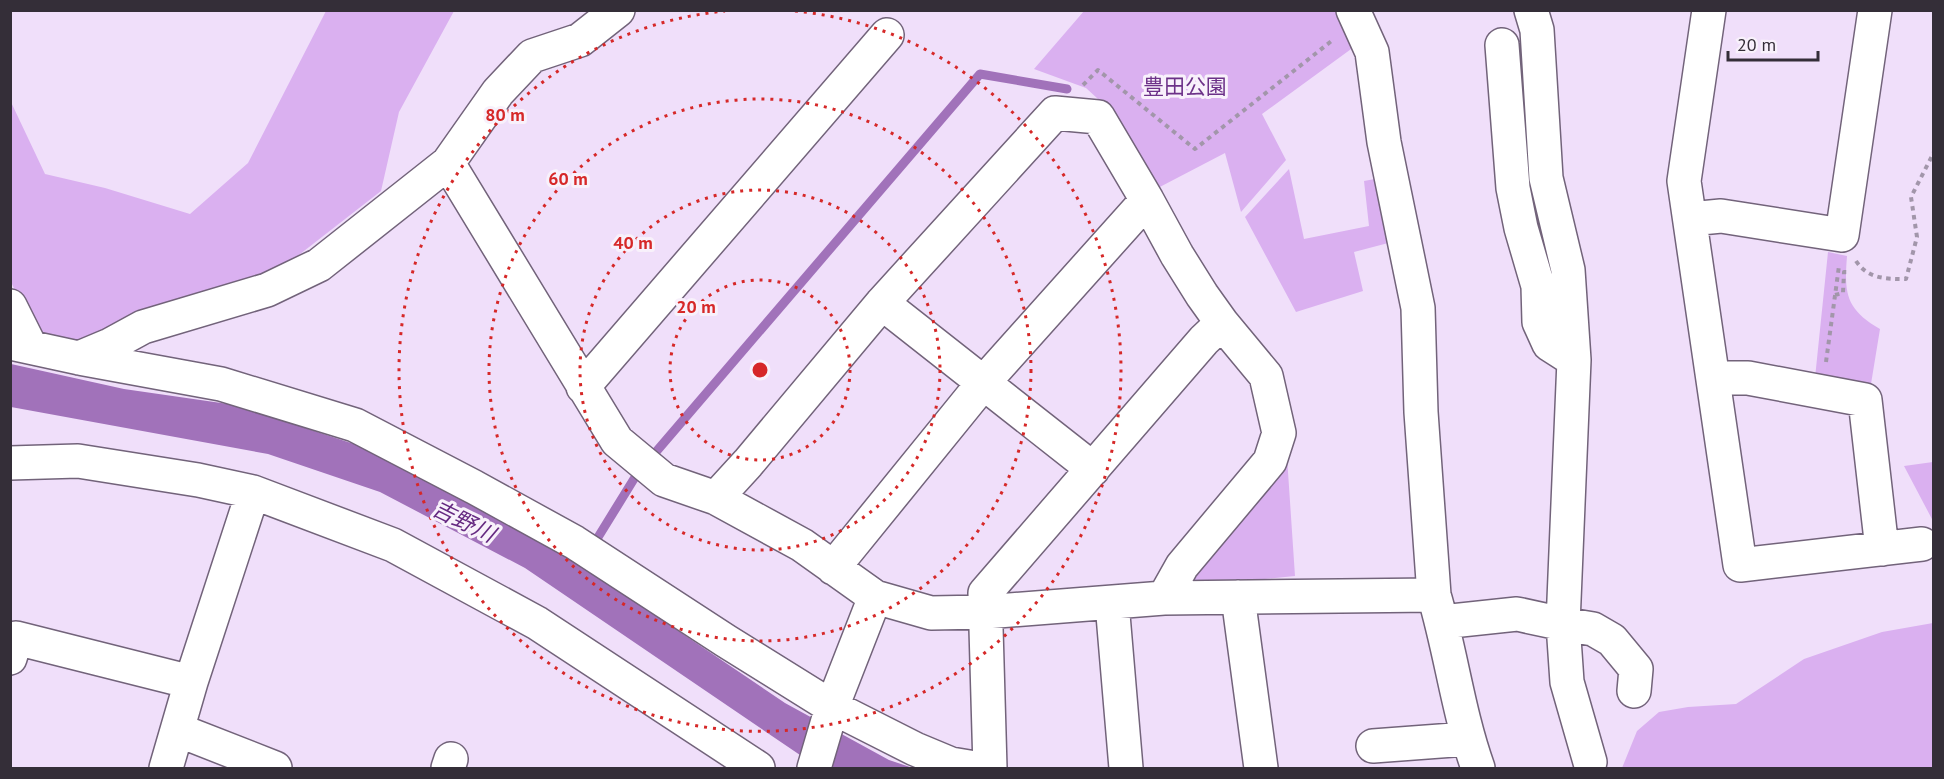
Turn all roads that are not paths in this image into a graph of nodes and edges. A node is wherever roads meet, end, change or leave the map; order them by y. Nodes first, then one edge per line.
1 (618, 10) edge
2 (1531, 10) edge
3 (1709, 10) edge
4 (1875, 10) edge
5 (1356, 15) edge
6 (887, 35) dead end
7 (1502, 45) dead end
8 (448, 164) junction
9 (1147, 200) junction
10 (1690, 219) junction
11 (882, 303) junction
12 (10, 306) edge
13 (1222, 323) junction
14 (20, 345) edge
15 (79, 358) junction
16 (1574, 360) junction
17 (1714, 378) junction
18 (984, 382) junction
19 (584, 387) junction
20 (10, 463) edge
21 (1093, 469) junction
22 (253, 492) junction
23 (716, 498) junction
24 (1922, 544) dead end
25 (1882, 549) junction
26 (833, 568) junction
27 (875, 597) junction
28 (1238, 597) junction
29 (1164, 598) junction
30 (1112, 603) junction
31 (1438, 609) junction
32 (985, 612) junction
33 (1563, 624) junction
34 (10, 658) edge
35 (191, 682) junction
36 (1634, 691) dead end
37 (830, 714) junction
38 (178, 730) junction
39 (1373, 746) dead end
40 (1473, 754) edge
41 (1590, 762) dead end
42 (166, 768) edge
43 (275, 768) edge
44 (758, 768) edge
45 (814, 768) edge
46 (975, 768) edge
47 (990, 768) edge
48 (1126, 768) edge
49 (1261, 768) edge

1 - 8 street
2 - 16 street
3 - 10 street
4 - 10 street
5 - 31 street
6 - 19 street
7 - 16 street
8 - 15 street
8 - 19 street
9 - 11 street
9 - 13 street
9 - 18 street
10 - 17 street
11 - 18 street
11 - 23 street
12 - 14 street
13 - 21 street
13 - 29 street
14 - 15 street
15 - 37 street
16 - 33 street
17 - 25 street
17 - 25 street
18 - 21 street
18 - 26 street
19 - 23 street
20 - 22 street
21 - 32 street
22 - 35 street
22 - 44 street
23 - 26 street
24 - 25 street
26 - 27 street
27 - 32 street
27 - 37 street
28 - 29 street
28 - 31 street
28 - 49 street
29 - 30 street
30 - 32 street
30 - 48 street
31 - 33 street
31 - 40 street
32 - 47 street
33 - 36 street
33 - 41 street
34 - 35 street
35 - 38 street
37 - 45 street
37 - 46 street
38 - 42 street
38 - 43 street
39 - 40 street

